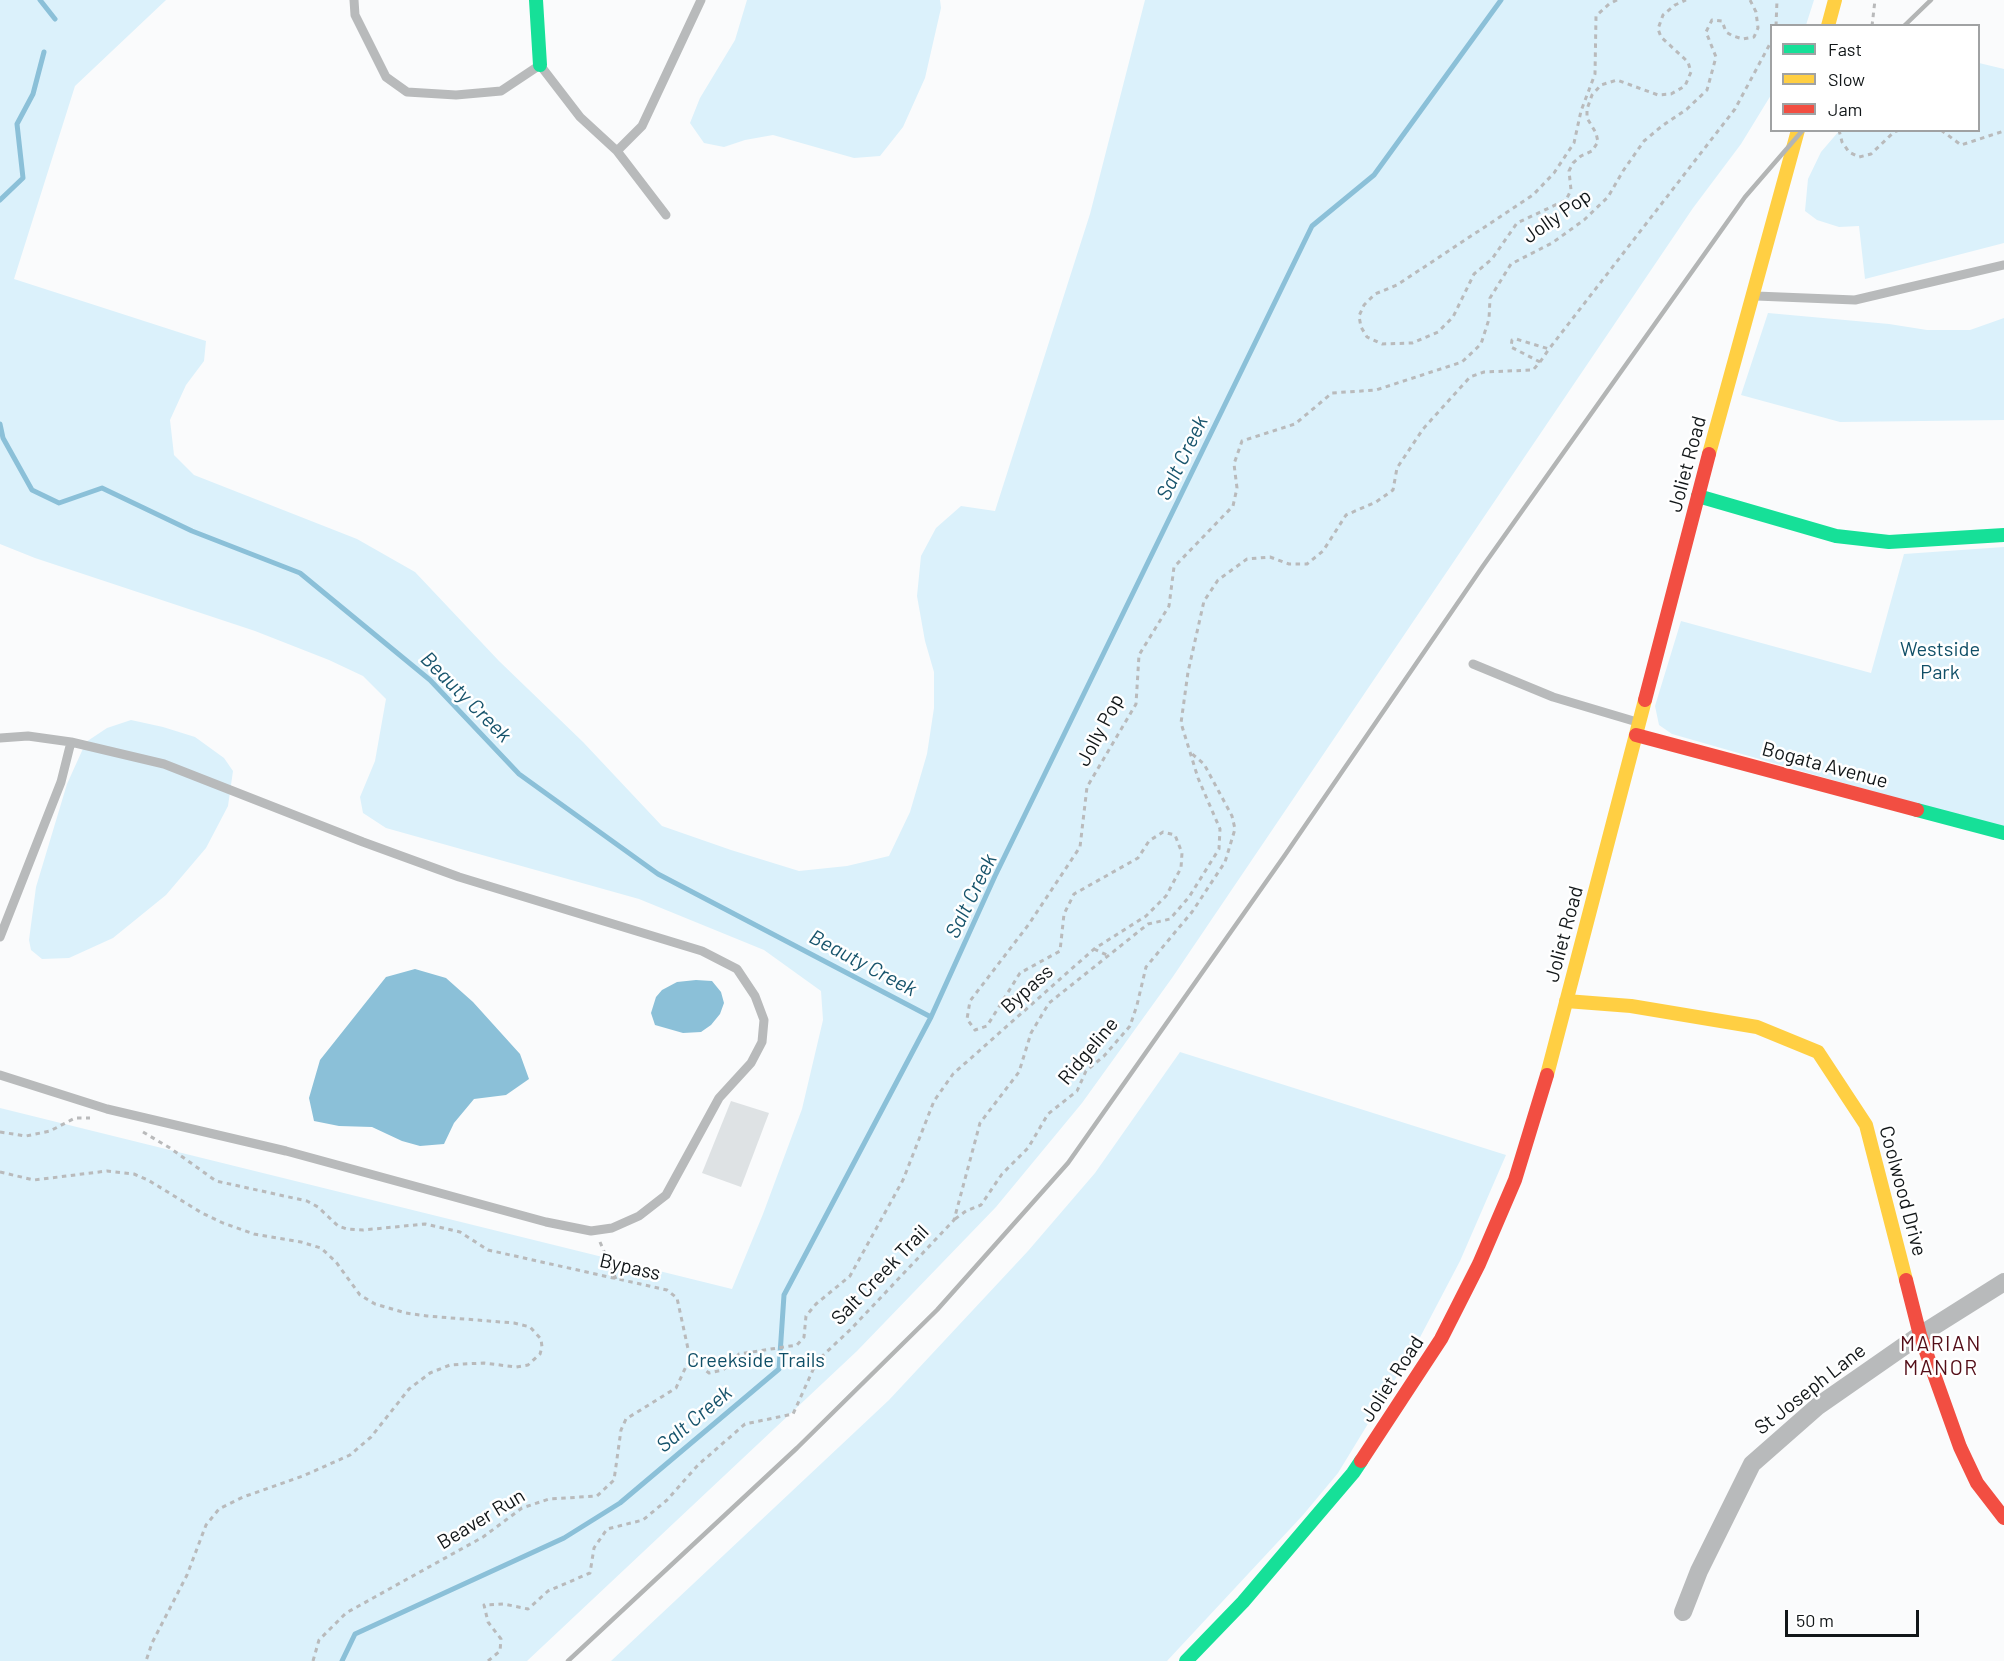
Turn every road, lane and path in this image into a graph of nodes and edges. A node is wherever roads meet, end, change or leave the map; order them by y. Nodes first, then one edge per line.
1 (354, 0) edge
2 (536, 0) edge
3 (701, 0) edge
4 (1617, 0) edge
5 (1686, 0) edge
6 (1750, 0) edge
7 (1777, 0) edge
8 (1835, 0) edge
9 (1875, 0) edge
10 (1776, 24) edge
11 (1829, 24) edge
12 (1872, 24) edge
13 (1770, 44) edge
14 (540, 65) junction
15 (2004, 131) edge
16 (1797, 132) edge
17 (1840, 132) edge
18 (1894, 132) edge
19 (1944, 132) edge
20 (617, 151) junction
21 (666, 215) dead end
22 (2004, 265) edge
23 (1753, 296) junction
24 (1549, 350) junction
25 (1540, 362) junction
26 (1698, 496) junction
27 (2004, 535) edge
28 (1473, 664) dead end
29 (1638, 729) junction
30 (0, 738) edge
31 (71, 742) junction
32 (1190, 753) junction
33 (2004, 833) edge
34 (0, 937) edge
35 (1094, 949) junction
36 (1109, 956) junction
37 (1566, 1001) junction
38 (0, 1075) edge
39 (93, 1118) dead end
40 (140, 1130) dead end
41 (0, 1132) edge
42 (0, 1173) edge
43 (954, 1220) junction
44 (591, 1231) junction
45 (616, 1279) junction
46 (2004, 1282) edge
47 (1920, 1335) junction
48 (690, 1359) junction
49 (2004, 1518) edge
50 (1683, 1612) dead end
51 (146, 1661) edge
52 (314, 1661) edge
53 (488, 1661) edge
54 (1186, 1661) edge

1 - 14 lane
2 - 14 main road
3 - 20 lane
4 - 5 path, Jolly Pop
6 - 35 path, Jolly Pop
7 - 10 path
8 - 11 main road
9 - 12 path
13 - 24 path
14 - 20 lane
15 - 19 path
16 - 23 main road, Joliet Road
17 - 18 path
20 - 21 lane
22 - 23 lane
23 - 26 main road, Joliet Road
24 - 25 path
24 - 25 path
25 - 32 path
26 - 27 main road
26 - 29 main road, Joliet Road
28 - 29 lane
29 - 33 main road, Bogata Avenue
29 - 37 main road, Joliet Road
30 - 31 lane
31 - 34 lane
31 - 44 lane
32 - 36 path
32 - 43 path, Ridgeline
35 - 36 path
35 - 48 path, Bypass
36 - 43 path, Salt Creek Trail
37 - 47 main road, Coolwood Drive
37 - 54 main road, Joliet Road
38 - 44 lane
39 - 41 path
40 - 45 path, Bypass
42 - 51 path
43 - 53 path, Salt Creek Trail
44 - 45 path
45 - 48 path, Bypass
46 - 47 street, St Joseph Lane
47 - 49 main road, Coolwood Drive
47 - 50 street, St Joseph Lane
48 - 52 path, Beaver Run

